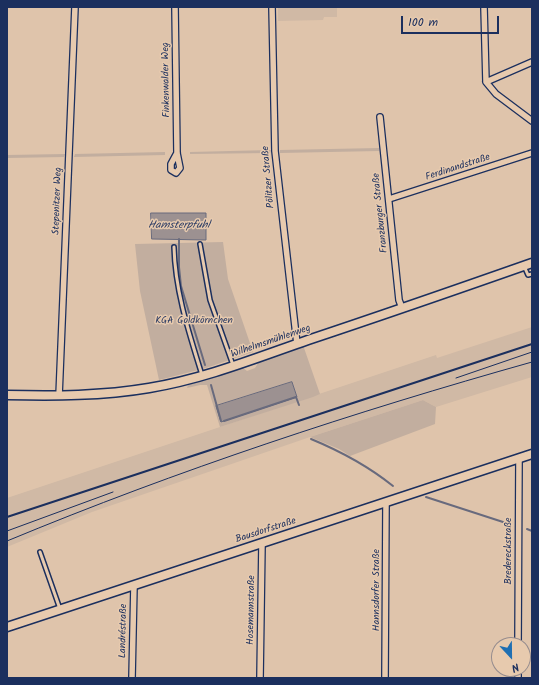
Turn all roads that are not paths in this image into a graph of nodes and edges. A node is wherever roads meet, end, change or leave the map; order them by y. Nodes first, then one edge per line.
1 (75, 7) edge
2 (175, 7) edge
3 (272, 7) edge
4 (484, 7) edge
5 (532, 62) edge
6 (486, 82) junction
7 (380, 117) dead end
8 (532, 121) edge
9 (177, 153) dead end
10 (532, 153) edge
11 (389, 199) junction
12 (200, 244) dead end
13 (174, 247) dead end
14 (528, 264) edge
15 (532, 274) edge
16 (402, 308) junction
17 (297, 344) junction
18 (234, 366) junction
19 (202, 376) junction
20 (7, 396) edge
21 (59, 396) junction
22 (532, 454) edge
23 (519, 458) junction
24 (386, 502) junction
25 (262, 543) junction
26 (40, 552) dead end
27 (134, 585) junction
28 (60, 609) junction
29 (7, 627) edge
30 (518, 637) edge
31 (132, 678) edge
32 (260, 678) edge
33 (385, 678) edge

1 - 21 street, Stepenitzer Weg
2 - 9 street, Finkenwalder Weg
3 - 17 street, Pölitzer Straße
4 - 6 street
5 - 6 street
6 - 8 street
7 - 11 street, Franzburger Straße
10 - 11 street, Ferdinandstraße
11 - 16 street, Franzburger Straße
12 - 18 lane
13 - 19 lane
14 - 15 lane
14 - 16 street, Wilhelmsmühlenweg
16 - 17 street, Wilhelmsmühlenweg
17 - 18 street, Wilhelmsmühlenweg
18 - 19 street, Wilhelmsmühlenweg
19 - 21 street, Wilhelmsmühlenweg
20 - 21 street, Wilhelmsmühlenweg
22 - 23 street, Bausdorfstraße
23 - 24 street, Bausdorfstraße
23 - 30 street, Bredereckstraße
24 - 25 street, Bausdorfstraße
24 - 33 street, Hannsdorfer Straße
25 - 27 street, Bausdorfstraße
25 - 32 street, Hosemannstraße
26 - 28 lane
27 - 28 street, Bausdorfstraße
27 - 31 street, Landréstraße
28 - 29 street, Bausdorfstraße

